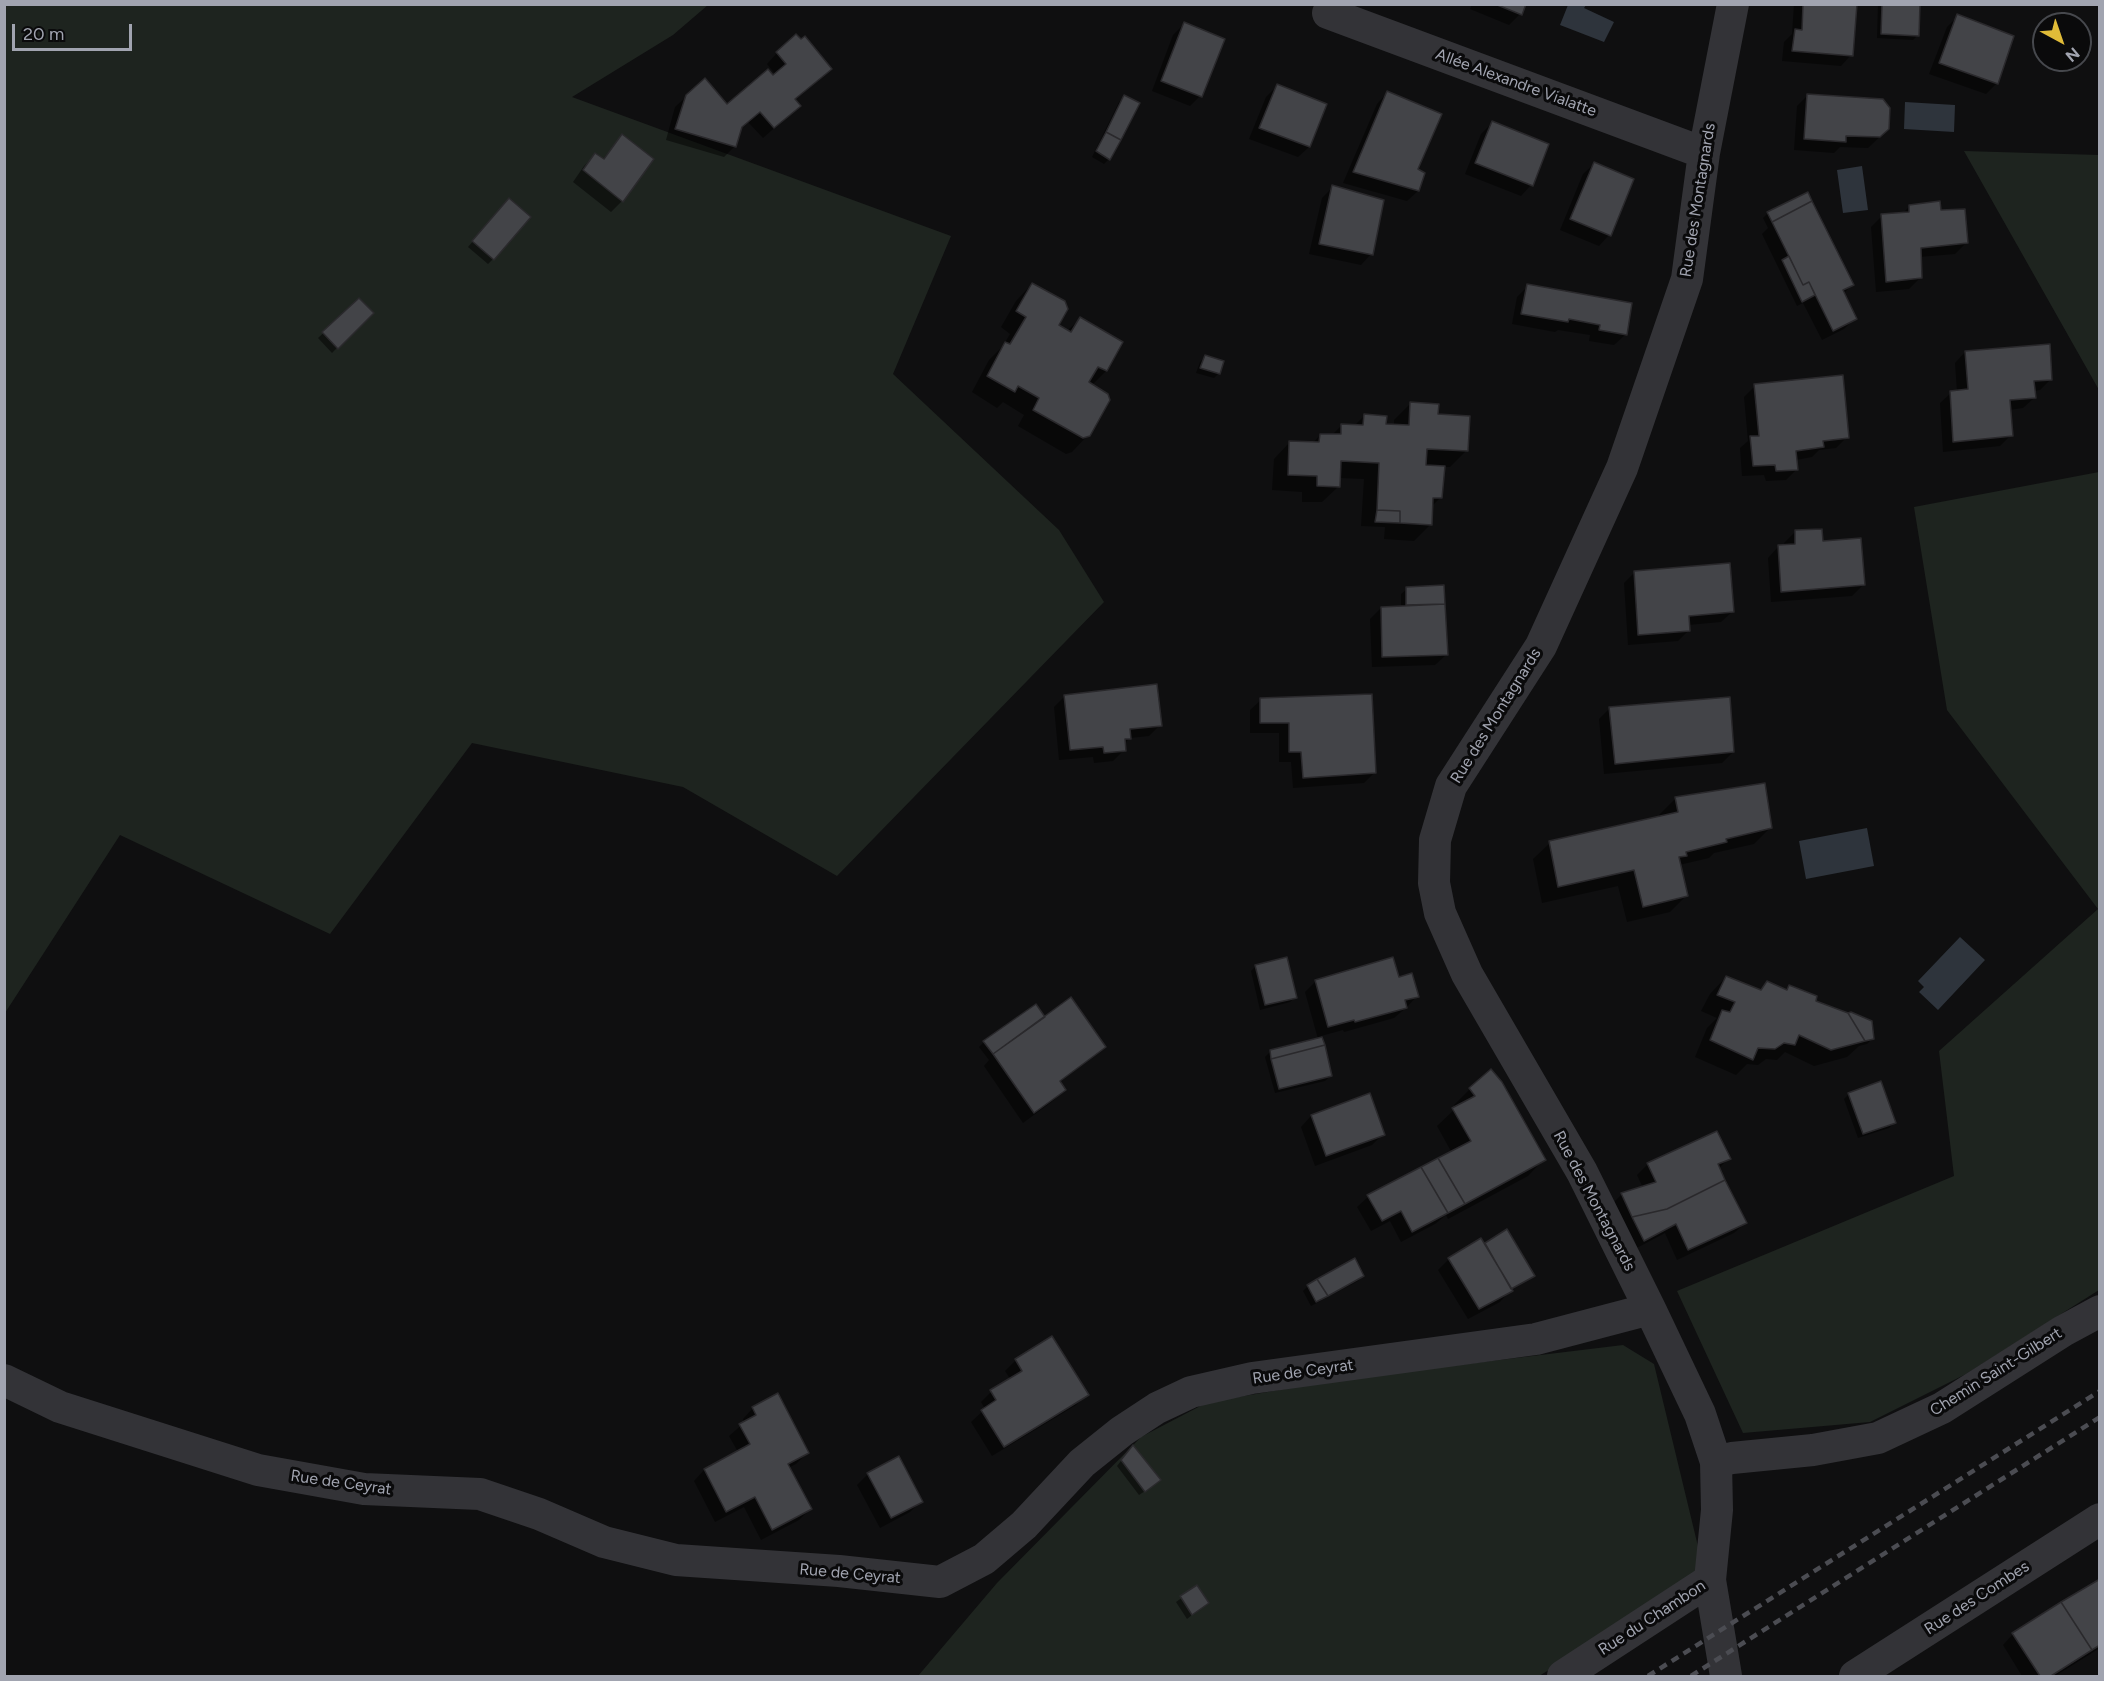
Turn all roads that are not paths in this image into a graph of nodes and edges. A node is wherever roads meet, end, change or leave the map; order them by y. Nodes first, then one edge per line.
1 (1733, 4) edge
2 (1328, 13) dead end
3 (1704, 153) junction
4 (1650, 1309) junction
5 (2100, 1311) edge
6 (4, 1380) edge
7 (1716, 1462) junction
8 (2100, 1519) edge
9 (1710, 1580) junction
10 (1563, 1677) edge
11 (1726, 1677) edge
12 (1855, 1677) edge

1 - 3 street, Rue des Montagnards
2 - 3 street, Allée Alexandre Vialatte
3 - 4 street, Rue des Montagnards
4 - 6 street, Rue de Ceyrat
4 - 7 street, Rue des Montagnards
5 - 7 street, Chemin Saint-Gilbert
7 - 9 street, Rue des Montagnards
8 - 12 street, Rue des Combes
9 - 10 street, Rue du Chambon
9 - 11 street, Rue des Montagnards

